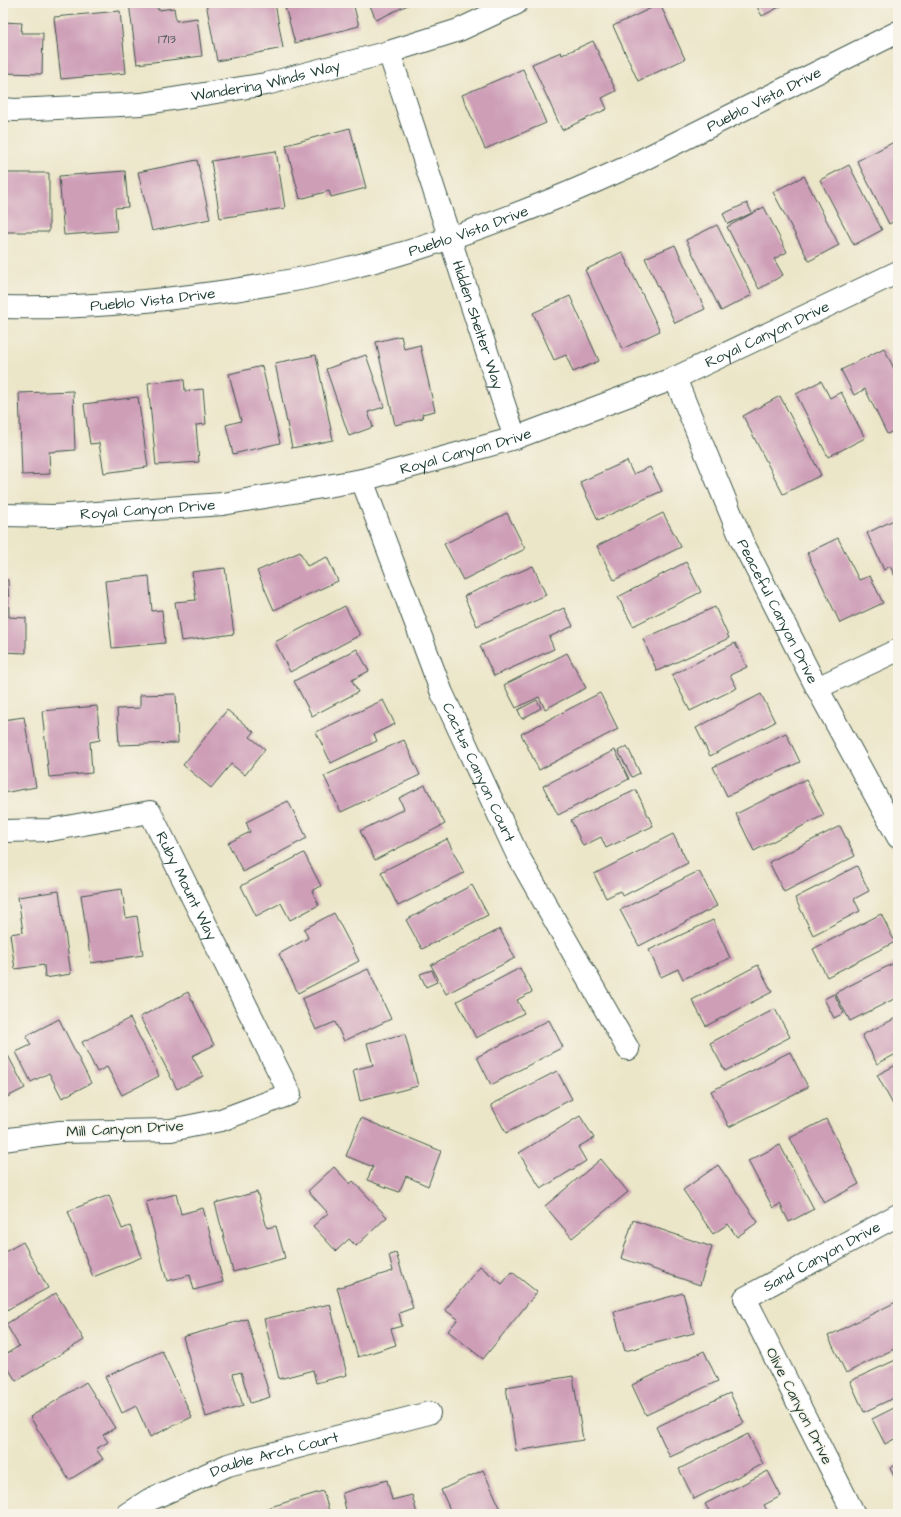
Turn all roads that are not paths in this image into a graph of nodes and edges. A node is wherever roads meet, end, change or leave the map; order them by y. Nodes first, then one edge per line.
1 (517, 3) edge
2 (898, 32) edge
3 (389, 52) junction
4 (3, 109) edge
5 (449, 238) junction
6 (898, 272) edge
7 (3, 307) edge
8 (675, 378) junction
9 (515, 438) junction
10 (362, 480) junction
11 (3, 515) edge
12 (898, 650) edge
13 (817, 688) junction
14 (3, 831) edge
15 (898, 837) edge
16 (628, 1049) dead end
17 (290, 1094) joint
18 (3, 1140) edge
19 (898, 1215) edge
20 (745, 1298) joint
21 (429, 1413) dead end
22 (127, 1514) edge
23 (854, 1514) edge

1 - 3 street, Wandering Winds Way
2 - 5 street, Pueblo Vista Drive
3 - 4 street, Wandering Winds Way
3 - 5 street, Hidden Shelter Way
5 - 7 street, Pueblo Vista Drive
5 - 9 street, Hidden Shelter Way
6 - 8 street, Royal Canyon Drive
8 - 9 street, Royal Canyon Drive
8 - 13 street, Peaceful Canyon Drive
9 - 10 street, Royal Canyon Drive
10 - 11 street, Royal Canyon Drive
10 - 16 street, Cactus Canyon Court
12 - 13 street
13 - 15 street, Peaceful Canyon Drive
14 - 17 street, Ruby Mount Way
17 - 18 street, Mill Canyon Drive
19 - 20 street, Sand Canyon Drive
20 - 23 street, Olive Canyon Drive
21 - 22 street, Double Arch Court

